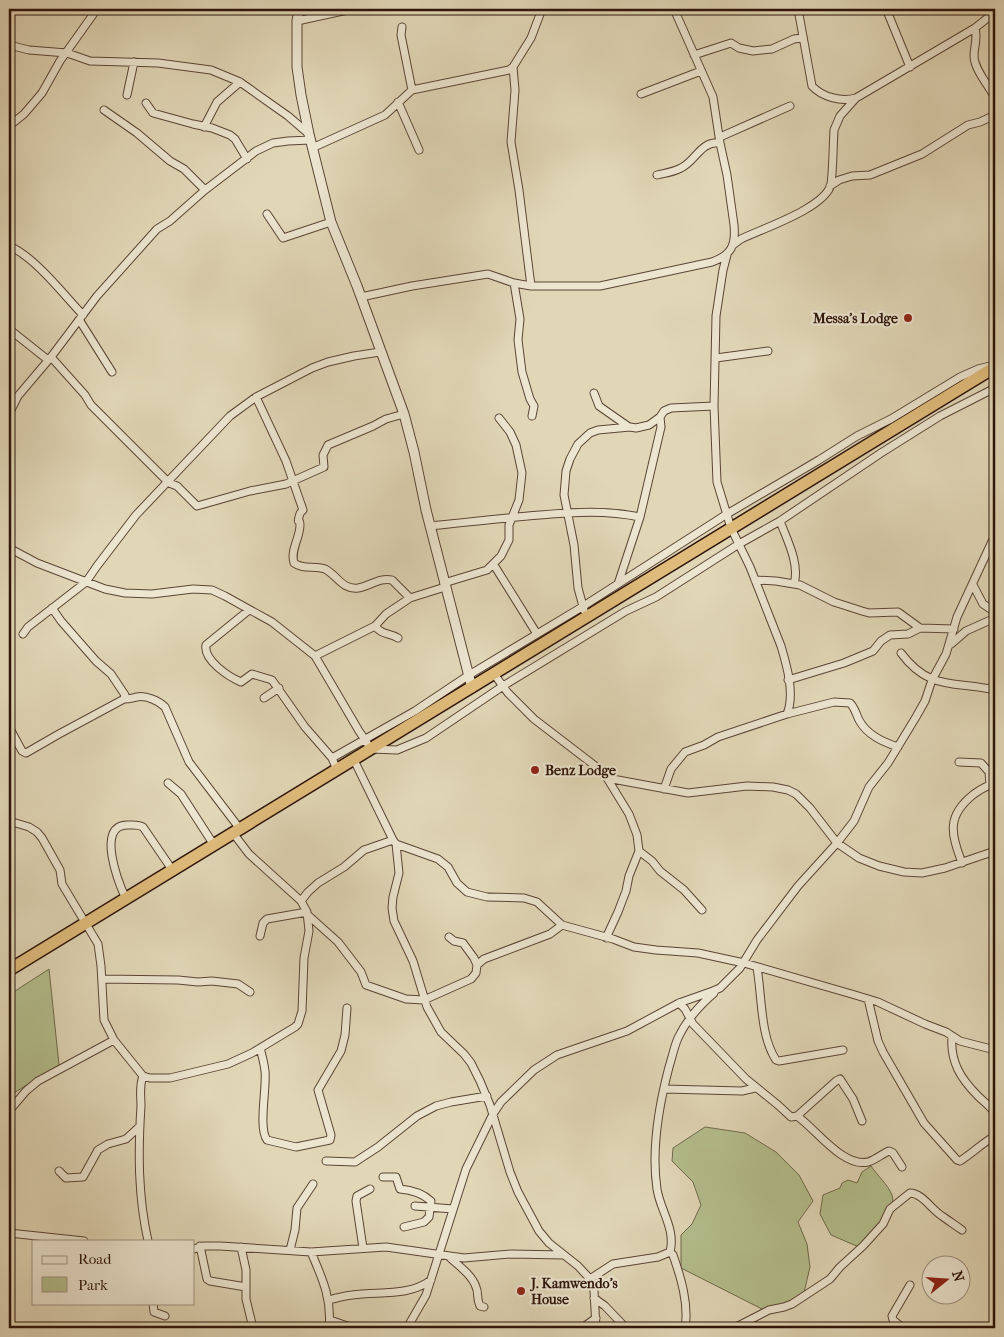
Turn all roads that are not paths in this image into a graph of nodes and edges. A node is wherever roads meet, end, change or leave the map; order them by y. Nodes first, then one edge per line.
1 (97, 9) edge
2 (298, 9) edge
3 (352, 9) edge
4 (542, 9) edge
5 (674, 9) edge
6 (798, 9) edge
7 (887, 11) dead end
8 (995, 12) edge
9 (296, 21) junction
10 (402, 27) dead end
11 (975, 28) junction
12 (802, 38) junction
13 (9, 45) edge
14 (66, 53) junction
15 (694, 54) junction
16 (134, 62) junction
17 (513, 67) junction
18 (910, 67) junction
19 (701, 71) junction
20 (240, 82) junction
21 (412, 90) junction
22 (642, 94) dead end
23 (127, 95) dead end
24 (856, 98) junction
25 (995, 98) edge
26 (398, 102) junction
27 (146, 103) dead end
28 (790, 106) dead end
29 (104, 110) dead end
30 (995, 115) edge
31 (9, 126) edge
32 (204, 126) junction
33 (720, 140) junction
34 (310, 141) junction
35 (419, 150) dead end
36 (247, 159) junction
37 (657, 174) dead end
38 (830, 186) junction
39 (206, 190) junction
40 (267, 214) dead end
41 (331, 222) junction
42 (733, 245) junction
43 (9, 246) edge
44 (727, 254) junction
45 (514, 283) junction
46 (531, 286) junction
47 (361, 297) junction
48 (81, 318) junction
49 (9, 329) edge
50 (768, 351) dead end
51 (380, 352) junction
52 (716, 358) junction
53 (49, 359) junction
54 (995, 366) edge
55 (112, 372) dead end
56 (995, 388) edge
57 (594, 392) dead end
58 (256, 396) junction
59 (714, 406) junction
60 (9, 414) edge
61 (404, 414) junction
62 (532, 416) dead end
63 (660, 417) junction
64 (499, 418) dead end
65 (630, 427) junction
66 (293, 481) junction
67 (169, 483) junction
68 (567, 513) junction
69 (726, 514) junction
70 (511, 517) junction
71 (640, 517) junction
72 (780, 521) junction
73 (430, 526) junction
74 (731, 528) junction
75 (995, 535) edge
76 (739, 544) junction
77 (9, 548) edge
78 (494, 565) junction
79 (755, 580) junction
80 (86, 582) junction
81 (618, 584) junction
82 (794, 584) junction
83 (444, 585) junction
84 (973, 585) junction
85 (410, 598) junction
86 (615, 599) junction
87 (52, 608) junction
88 (249, 610) junction
89 (584, 612) junction
90 (995, 612) edge
91 (995, 618) edge
92 (374, 626) junction
93 (920, 628) junction
94 (954, 630) junction
95 (23, 634) dead end
96 (538, 634) junction
97 (398, 638) dead end
98 (950, 644) junction
99 (901, 653) dead end
100 (315, 656) junction
101 (494, 674) junction
102 (469, 675) junction
103 (788, 680) junction
104 (932, 680) junction
105 (503, 686) junction
106 (279, 688) junction
107 (472, 688) junction
108 (995, 690) edge
109 (264, 698) dead end
110 (124, 699) junction
111 (787, 714) junction
112 (9, 727) edge
113 (364, 739) junction
114 (898, 747) junction
115 (371, 749) junction
116 (332, 758) junction
117 (354, 760) junction
118 (959, 762) dead end
119 (337, 770) junction
120 (607, 778) junction
121 (168, 783) dead end
122 (993, 784) edge
123 (664, 788) junction
124 (9, 821) edge
125 (237, 831) junction
126 (394, 842) junction
127 (837, 844) junction
128 (214, 845) junction
129 (639, 851) junction
130 (995, 851) edge
131 (962, 863) junction
132 (173, 871) junction
133 (126, 899) junction
134 (301, 901) junction
135 (702, 910) dead end
136 (308, 914) junction
137 (85, 924) junction
138 (562, 925) junction
139 (260, 936) dead end
140 (448, 937) dead end
141 (606, 938) junction
142 (744, 963) junction
143 (477, 965) junction
144 (757, 968) junction
145 (9, 970) edge
146 (102, 978) junction
147 (720, 988) junction
148 (250, 992) dead end
149 (868, 999) junction
150 (424, 1000) junction
151 (678, 1003) junction
152 (347, 1008) dead end
153 (690, 1019) junction
154 (952, 1036) junction
155 (114, 1040) junction
156 (260, 1048) junction
157 (843, 1050) dead end
158 (995, 1050) edge
159 (142, 1076) junction
160 (755, 1088) junction
161 (664, 1089) junction
162 (487, 1096) junction
163 (995, 1099) edge
164 (986, 1103) junction
165 (9, 1111) edge
166 (995, 1113) edge
167 (492, 1114) junction
168 (796, 1116) junction
169 (862, 1121) dead end
170 (139, 1126) junction
171 (995, 1136) edge
172 (326, 1161) dead end
173 (902, 1167) dead end
174 (60, 1171) dead end
175 (383, 1177) dead end
176 (313, 1184) dead end
177 (370, 1189) dead end
178 (415, 1206) dead end
179 (431, 1206) junction
180 (453, 1209) junction
181 (404, 1227) dead end
182 (962, 1230) dead end
183 (9, 1233) edge
184 (78, 1240) edge
185 (148, 1240) edge
186 (241, 1247) junction
187 (197, 1248) edge
188 (363, 1248) junction
189 (290, 1250) junction
190 (311, 1252) junction
191 (670, 1252) junction
192 (440, 1254) junction
193 (564, 1255) junction
194 (449, 1256) junction
195 (590, 1279) junction
196 (432, 1280) junction
197 (910, 1286) dead end
198 (246, 1287) junction
199 (594, 1298) junction
200 (329, 1300) junction
201 (153, 1304) edge
202 (484, 1307) dead end
203 (165, 1316) dead end
204 (596, 1318) junction
205 (329, 1324) edge
206 (254, 1328) edge
207 (352, 1328) edge
208 (407, 1328) edge
209 (582, 1328) edge
210 (596, 1328) edge
211 (626, 1328) edge
212 (685, 1328) edge
213 (737, 1328) edge
214 (903, 1328) edge

1 - 14 street
2 - 9 street
3 - 9 street
4 - 17 street
5 - 15 street
6 - 12 street
7 - 18 street
8 - 11 street
9 - 34 street
10 - 21 street
11 - 18 street
11 - 25 street
12 - 15 street
12 - 24 street
13 - 14 street
14 - 16 street
14 - 31 street
15 - 19 street
16 - 20 street
16 - 23 street
17 - 21 street
17 - 46 street
18 - 24 street
19 - 22 street
19 - 33 street
20 - 32 street
20 - 34 street
21 - 26 street
24 - 38 street
26 - 34 street
26 - 35 street
27 - 32 street
28 - 33 street
29 - 39 street
30 - 38 street
32 - 36 street
33 - 37 street
33 - 42 street
34 - 36 street
34 - 41 street
36 - 39 street
38 - 42 street
39 - 48 street
40 - 41 street
41 - 47 street
42 - 44 street
43 - 48 street
44 - 46 street
44 - 52 street
45 - 46 street
45 - 47 street
45 - 62 street
47 - 51 street
48 - 53 street
48 - 55 street
49 - 53 street
50 - 52 street
51 - 58 street
51 - 61 street
52 - 59 street
53 - 60 street
53 - 67 street
54 - 69 street
54 - 74 highway
56 - 72 street
57 - 65 street
58 - 66 street
58 - 67 street
59 - 63 street
59 - 69 street
61 - 66 street
61 - 73 street
63 - 65 street
63 - 71 street
64 - 70 street
65 - 68 street
66 - 67 street
66 - 85 street
67 - 80 street
68 - 70 street
68 - 71 street
68 - 89 street
69 - 74 street
69 - 81 street
70 - 73 street
70 - 78 street
71 - 81 street
72 - 76 street
72 - 82 street
73 - 83 street
74 - 76 street
74 - 86 highway
75 - 84 street
76 - 79 street
76 - 105 street
77 - 80 street
78 - 83 street
78 - 96 street
79 - 82 street
79 - 103 street
80 - 87 street
80 - 88 street
81 - 86 street
81 - 89 street
82 - 93 street
83 - 85 street
83 - 102 street
84 - 90 street
84 - 94 street
85 - 92 street
86 - 89 highway
87 - 95 street
87 - 110 street
88 - 100 street
88 - 106 street
89 - 96 street
89 - 101 highway
91 - 98 street
92 - 97 street
92 - 100 street
93 - 94 street
93 - 103 street
94 - 98 street
96 - 102 street
98 - 104 street
99 - 104 street
100 - 113 street
101 - 105 street
101 - 107 highway
102 - 107 street
102 - 113 street
103 - 111 street
104 - 108 street
104 - 114 street
105 - 115 street
105 - 120 street
106 - 109 street
106 - 116 street
107 - 115 highway
110 - 112 street
110 - 125 street
111 - 114 street
111 - 123 street
113 - 115 street
113 - 116 street
114 - 127 street
115 - 117 highway
116 - 119 street
117 - 119 highway
117 - 126 street
118 - 122 street
119 - 125 highway
120 - 123 street
120 - 129 street
121 - 128 street
122 - 131 street
123 - 127 street
124 - 137 street
125 - 128 highway
125 - 134 street
126 - 134 street
126 - 138 street
126 - 150 street
127 - 131 street
127 - 142 street
128 - 132 highway
129 - 135 street
129 - 141 street
130 - 131 street
132 - 133 highway
132 - 133 street
133 - 137 highway
134 - 136 street
136 - 139 street
136 - 150 street
136 - 156 street
137 - 145 highway
137 - 146 street
138 - 141 street
138 - 143 street
140 - 143 street
141 - 142 street
142 - 144 street
142 - 147 street
143 - 150 street
144 - 149 street
144 - 157 street
146 - 148 street
146 - 155 street
147 - 151 street
147 - 153 street
149 - 154 street
149 - 171 street
150 - 162 street
151 - 153 street
151 - 167 street
152 - 156 street
153 - 160 street
153 - 161 street
154 - 158 street
154 - 164 street
155 - 159 street
155 - 165 street
156 - 159 street
159 - 170 street
160 - 161 street
160 - 168 street
161 - 191 street
162 - 167 street
162 - 172 street
163 - 164 street
164 - 166 street
167 - 180 street
167 - 193 street
168 - 169 street
168 - 173 street
170 - 174 street
170 - 185 street
175 - 179 street
176 - 189 street
177 - 188 street
178 - 179 street
179 - 180 street
179 - 181 street
180 - 192 street
182 - 213 street
183 - 184 street
186 - 187 street
186 - 189 street
186 - 198 street
187 - 198 street
188 - 190 street
188 - 192 street
189 - 190 street
190 - 200 street
191 - 195 street
191 - 212 street
192 - 194 street
192 - 196 street
193 - 194 street
193 - 195 street
194 - 202 street
195 - 199 street
196 - 200 street
196 - 208 street
197 - 214 street
198 - 206 street
199 - 204 street
199 - 211 street
200 - 205 street
201 - 203 street
204 - 209 street
204 - 210 street
205 - 207 street

